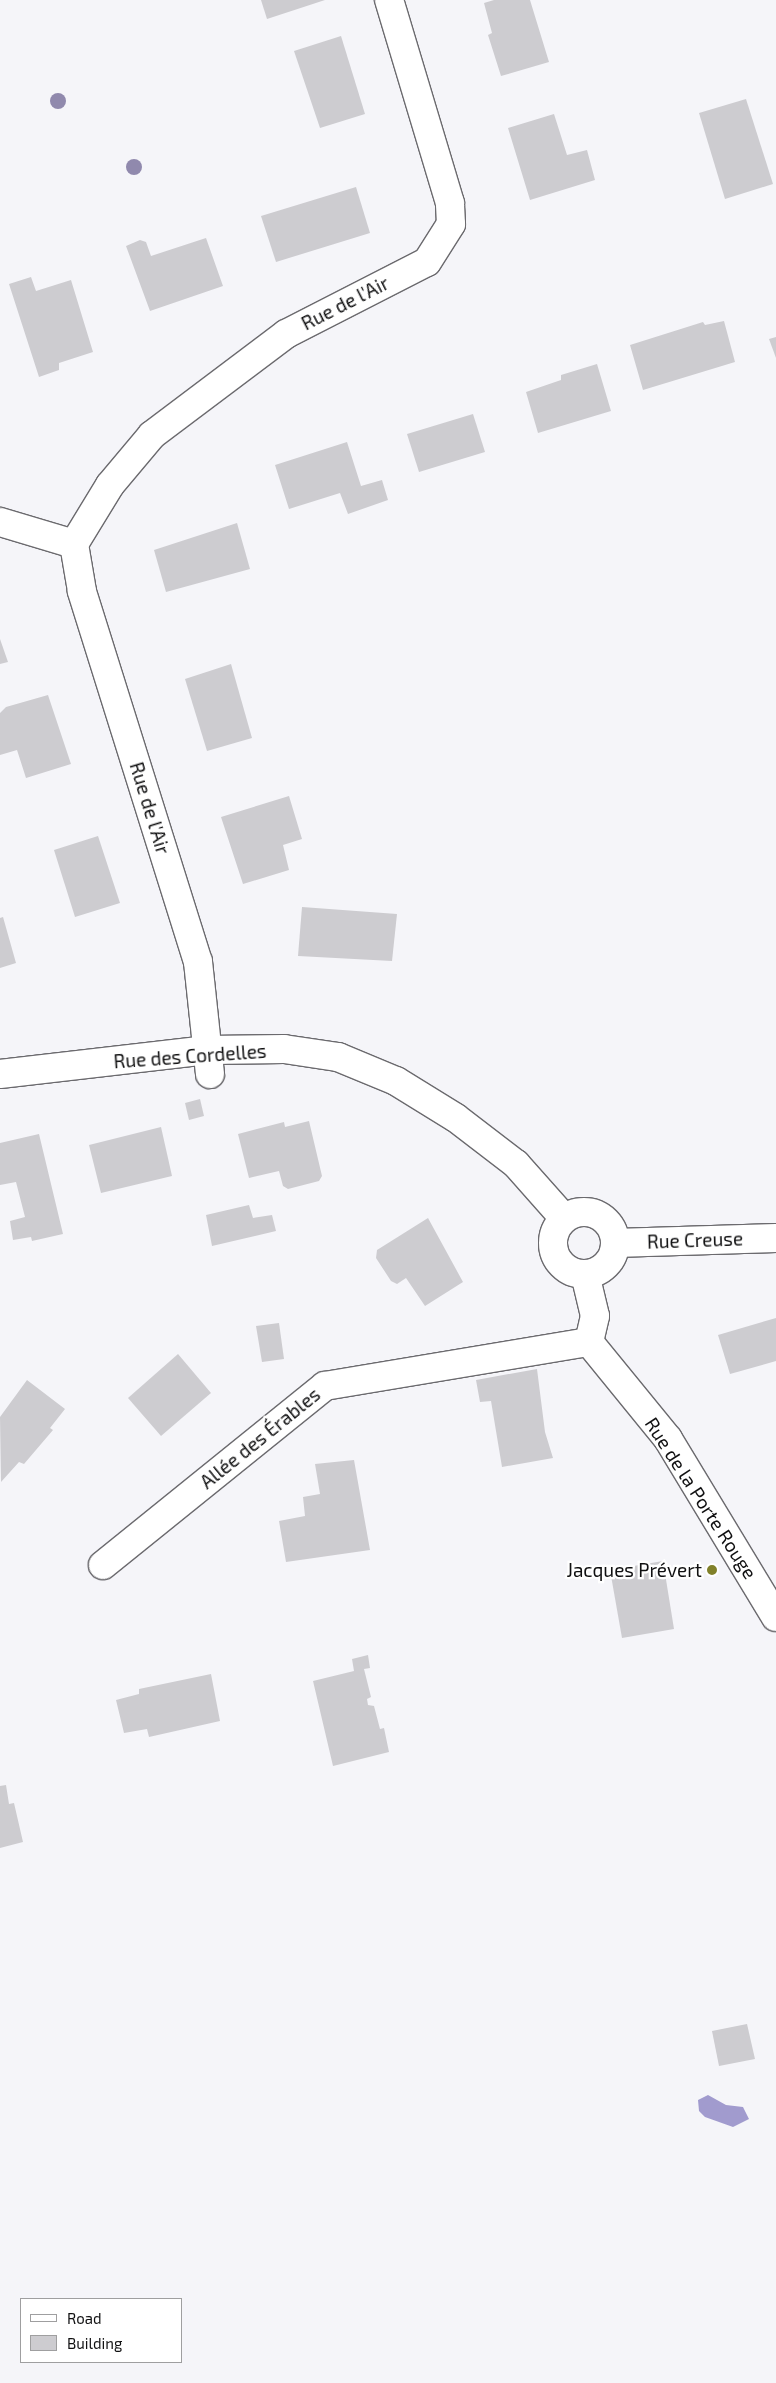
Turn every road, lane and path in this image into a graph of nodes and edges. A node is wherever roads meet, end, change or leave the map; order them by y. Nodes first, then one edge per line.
1 (389, 0) edge
2 (0, 522) edge
3 (74, 544) junction
4 (209, 1062) junction
5 (0, 1074) edge
6 (564, 1218) junction
7 (776, 1238) edge
8 (615, 1243) junction
9 (585, 1274) junction
10 (589, 1342) junction
11 (103, 1565) dead end
12 (776, 1617) edge

1 - 3 street, Rue de l'Air
2 - 3 street
3 - 4 street, Rue de l'Air
4 - 5 street, Rue des Cordelles
4 - 6 street, Rue des Cordelles
6 - 8 street
6 - 9 street
7 - 8 street, Rue Creuse
8 - 9 street
9 - 10 street
10 - 11 street, Allée des Érables
10 - 12 street, Rue de la Porte Rouge

